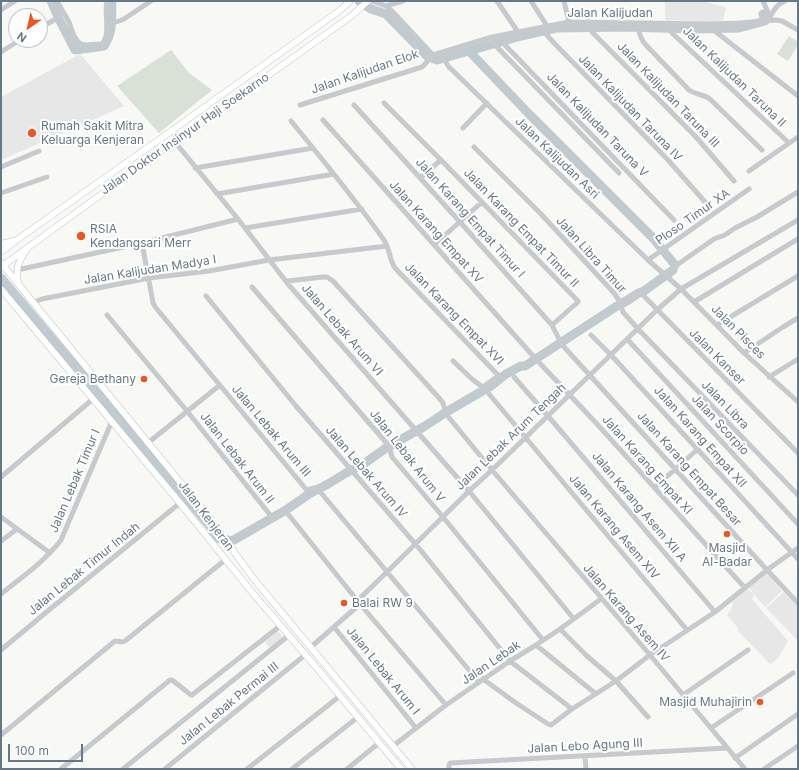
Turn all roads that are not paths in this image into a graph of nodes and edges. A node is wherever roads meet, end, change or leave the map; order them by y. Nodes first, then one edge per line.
1 (15, 1) edge
2 (58, 1) edge
3 (107, 1) edge
4 (151, 1) edge
5 (350, 1) edge
6 (369, 1) edge
7 (403, 1) edge
8 (497, 1) edge
9 (531, 1) edge
10 (564, 1) edge
11 (763, 1) edge
12 (785, 1) edge
13 (386, 6) junction
14 (1, 10) edge
15 (767, 18) junction
16 (54, 20) dead end
17 (569, 22) junction
18 (48, 23) edge
19 (109, 24) junction
20 (590, 26) junction
21 (669, 26) junction
22 (639, 27) junction
23 (714, 27) junction
24 (545, 29) junction
25 (798, 30) edge
26 (518, 32) junction
27 (501, 37) junction
28 (493, 39) junction
29 (432, 56) junction
30 (442, 57) junction
31 (798, 96) edge
32 (384, 103) dead end
33 (487, 103) junction
34 (300, 105) dead end
35 (354, 105) dead end
36 (291, 120) dead end
37 (323, 120) dead end
38 (463, 128) dead end
39 (167, 134) junction
40 (798, 137) edge
41 (160, 140) junction
42 (175, 142) junction
43 (789, 143) junction
44 (474, 147) dead end
45 (165, 148) junction
46 (313, 148) junction
47 (762, 150) dead end
48 (39, 151) dead end
49 (441, 160) junction
50 (1, 167) edge
51 (195, 168) junction
52 (749, 170) dead end
53 (334, 174) junction
54 (619, 174) dead end
55 (47, 177) dead end
56 (420, 178) junction
57 (734, 181) dead end
58 (749, 189) dead end
59 (798, 192) edge
60 (1, 193) edge
61 (217, 194) junction
62 (482, 202) junction
63 (705, 202) dead end
64 (362, 209) junction
65 (238, 219) junction
66 (674, 220) dead end
67 (798, 220) edge
68 (460, 222) junction
69 (245, 228) junction
70 (18, 239) junction
71 (798, 240) edge
72 (142, 243) junction
73 (1, 244) edge
74 (434, 245) junction
75 (30, 246) junction
76 (387, 246) junction
77 (1, 252) edge
78 (270, 260) junction
79 (648, 260) junction
80 (2, 265) edge
81 (17, 270) junction
82 (666, 275) junction
83 (798, 276) edge
84 (149, 278) junction
85 (287, 281) junction
86 (18, 284) junction
87 (252, 286) dead end
88 (1, 289) edge
89 (681, 289) junction
90 (206, 296) dead end
91 (34, 302) junction
92 (694, 302) junction
93 (620, 304) junction
94 (657, 310) junction
95 (107, 315) dead end
96 (798, 318) edge
97 (552, 325) junction
98 (717, 325) junction
99 (638, 329) junction
100 (591, 335) dead end
101 (627, 339) junction
102 (562, 344) joint
103 (744, 353) junction
104 (611, 355) junction
105 (535, 359) joint
106 (798, 359) edge
107 (453, 361) dead end
108 (590, 375) junction
109 (514, 377) dead end
110 (769, 377) junction
111 (220, 386) junction
112 (484, 389) junction
113 (570, 394) junction
114 (93, 399) junction
115 (798, 402) edge
116 (187, 411) junction
117 (548, 416) junction
118 (112, 421) junction
119 (525, 437) junction
120 (149, 442) junction
121 (698, 449) junction
122 (798, 454) edge
123 (675, 469) junction
124 (492, 470) junction
125 (1, 476) edge
126 (654, 487) junction
127 (469, 491) junction
128 (798, 495) edge
129 (180, 503) junction
130 (443, 517) junction
131 (2, 519) edge
132 (798, 524) edge
133 (17, 529) junction
134 (1, 541) edge
135 (415, 544) junction
136 (798, 548) edge
137 (792, 552) junction
138 (50, 553) junction
139 (798, 559) edge
140 (225, 560) junction
141 (767, 570) junction
142 (387, 572) junction
143 (744, 588) junction
144 (1, 594) edge
145 (601, 598) junction
146 (359, 602) junction
147 (798, 603) edge
148 (715, 612) junction
149 (573, 618) junction
150 (280, 626) junction
151 (334, 627) junction
152 (560, 629) junction
153 (687, 630) junction
154 (288, 636) junction
155 (543, 640) junction
156 (536, 645) junction
157 (311, 647) junction
158 (1, 650) edge
159 (748, 650) dead end
160 (305, 655) junction
161 (650, 655) junction
162 (510, 661) junction
163 (330, 670) junction
164 (793, 673) dead end
165 (324, 677) junction
166 (338, 680) junction
167 (481, 681) junction
168 (616, 681) junction
169 (331, 686) junction
170 (596, 694) junction
171 (683, 694) junction
172 (340, 696) junction
173 (446, 705) junction
174 (572, 709) junction
175 (798, 714) edge
176 (358, 717) junction
177 (648, 717) dead end
178 (416, 728) junction
179 (711, 728) junction
180 (1, 735) edge
181 (379, 743) junction
182 (393, 746) junction
183 (798, 746) edge
184 (727, 748) junction
185 (585, 756) junction
186 (735, 758) junction
187 (61, 769) edge
188 (123, 769) edge
189 (165, 769) edge
190 (247, 769) edge
191 (292, 769) edge
192 (347, 769) edge
193 (401, 769) edge
194 (412, 769) edge
195 (449, 769) edge
196 (586, 769) edge
197 (745, 769) edge
198 (764, 769) edge

1 - 14 street
2 - 19 street
3 - 19 street
4 - 19 street
5 - 39 main road, Jalan Doktor Insinyur Haji Soekarno
6 - 13 street
6 - 42 main road, Jalan Doktor Insinyur Haji Soekarno
7 - 13 street
8 - 26 street
9 - 24 street, Jalan Kalijudan Taruna IV
10 - 17 street
11 - 15 street
12 - 15 street
13 - 29 street
15 - 23 street, Jalan Kalijudan
15 - 25 street, Jalan Kalijudan
16 - 18 street
17 - 20 street, Jalan Kalijudan
17 - 24 street, Jalan Kalijudan
20 - 22 street, Jalan Kalijudan
20 - 57 street, Jalan Kalijudan Taruna III
21 - 22 street, Jalan Kalijudan
21 - 23 street, Jalan Kalijudan
21 - 43 street, Jalan Kalijudan Taruna II
22 - 47 street
23 - 31 street
24 - 26 street, Jalan Kalijudan
24 - 63 street, Jalan Kalijudan Taruna IV
26 - 27 street, Jalan Kalijudan
27 - 28 street, Jalan Kalijudan
27 - 66 street, Jalan Kalijudan Taruna V
28 - 30 street, Jalan Kalijudan
28 - 54 street
29 - 30 street, Jalan Kalijudan
29 - 34 street, Jalan Kalijudan Elok
30 - 33 street, Jalan Kalijudan Asri
32 - 49 street, Jalan Karang Empat Timur II
33 - 38 street
33 - 79 street, Jalan Kalijudan Asri
35 - 56 street, Jalan Karang Empat Timur I
36 - 46 street, Jalan Karang Empat XVI
37 - 74 street, Jalan Karang Empat XV
39 - 41 main road, Jalan Doktor Insinyur Haji Soekarno
39 - 42 main road
40 - 43 street
41 - 45 main road
41 - 70 main road, Jalan Doktor Insinyur Haji Soekarno
42 - 45 main road, Jalan Doktor Insinyur Haji Soekarno
42 - 51 street
43 - 52 street
44 - 93 street, Jalan Libra Timur
45 - 75 main road, Jalan Doktor Insinyur Haji Soekarno
46 - 51 street
46 - 53 street, Jalan Karang Empat XVI
48 - 50 street
49 - 56 street
49 - 62 street, Jalan Karang Empat Timur II
51 - 61 street
53 - 61 street
53 - 64 street, Jalan Karang Empat XVI
55 - 60 street
56 - 68 street, Jalan Karang Empat Timur I
58 - 79 street, Ploso Timur XA
59 - 82 street
61 - 65 street
62 - 68 street
62 - 97 street, Jalan Karang Empat Timur II
64 - 69 street
64 - 76 street, Jalan Karang Empat XVI
65 - 69 street
65 - 72 street
67 - 89 street, Jalan Lebak Arum Tengah
68 - 74 street
68 - 97 street, Jalan Karang Empat Timur I
69 - 78 street
70 - 73 main road
70 - 77 main road, Jalan Doktor Insinyur Haji Soekarno
71 - 92 street
72 - 81 street
72 - 84 street, Jalan Lebak Arum III
74 - 105 street, Jalan Karang Empat XV
75 - 80 main road, Jalan Doktor Insinyur Haji Soekarno
75 - 81 main road
76 - 78 street, Jalan Kalijudan Madya I
76 - 112 street, Jalan Karang Empat XVI
78 - 84 street, Jalan Kalijudan Madya I
78 - 85 street
79 - 82 street, Jalan Kalijudan Asri
80 - 86 main road, Jalan Kenjeran
81 - 86 main road
82 - 89 street, Jalan Pisces
83 - 98 street
84 - 91 street, Jalan Kalijudan Madya I
84 - 111 street, Jalan Lebak Arum III
85 - 124 street, Jalan Lebak Arum VI
85 - 127 street, Jalan Lebak Arum VI
86 - 91 main road, Jalan Kenjeran
87 - 130 street, Jalan Lebak Arum V
88 - 114 main road, Jalan Kenjeran
89 - 92 street, Jalan Pisces
89 - 94 street, Jalan Lebak Arum Tengah
90 - 135 street, Jalan Lebak Arum IV
91 - 120 main road, Jalan Kenjeran
92 - 98 street, Jalan Pisces
93 - 94 street, Jalan Kanser
93 - 99 street, Jalan Libra Timur
94 - 99 street, Jalan Lebak Arum Tengah
94 - 122 street, Jalan Kanser
95 - 116 street, Jalan Lebak Arum II
96 - 103 street
97 - 102 street, Jalan Karang Empat Timur I
98 - 103 street, Jalan Pisces
99 - 101 street, Jalan Lebak Arum Tengah
99 - 128 street, Jalan Libra
100 - 104 street, Jalan Karang Empat XII
101 - 104 street, Jalan Lebak Arum Tengah
101 - 132 street, Jalan Scorpio
102 - 108 street, Jalan Karang Empat Besar
103 - 110 street, Jalan Pisces
104 - 108 street, Jalan Lebak Arum Tengah
104 - 121 street, Jalan Karang Empat XII
105 - 113 street, Jalan Karang Empat XI
106 - 110 street
107 - 112 street
108 - 113 street, Jalan Lebak Arum Tengah
108 - 123 street, Jalan Karang Empat Besar
109 - 117 street, Jalan Karang Asem XII A
110 - 115 street, Jalan Pisces
111 - 116 street
111 - 142 street, Jalan Lebak Arum III
112 - 119 street
113 - 117 street, Jalan Lebak Arum Tengah
113 - 126 street, Jalan Karang Empat XI
114 - 118 main road, Jalan Kenjeran
114 - 125 street
116 - 120 street
116 - 146 street, Jalan Lebak Arum II
117 - 119 street, Jalan Lebak Arum Tengah
117 - 148 street, Jalan Karang Asem XII A
118 - 129 main road, Jalan Kenjeran
118 - 138 street, Jalan Lebak Timur I
119 - 124 street, Jalan Lebak Arum Tengah
119 - 153 street, Jalan Karang Asem XIV
120 - 157 main road, Jalan Kenjeran
121 - 123 street
121 - 137 street, Jalan Karang Empat XII
123 - 126 street
123 - 141 street, Jalan Karang Empat Besar
124 - 127 street, Jalan Lebak Arum Tengah
124 - 145 street, Jalan Karang Asem IV
126 - 143 street, Jalan Karang Empat XI
127 - 130 street, Jalan Lebak Arum Tengah
127 - 149 street, Jalan Lebak Arum VI
129 - 140 main road, Jalan Kenjeran
129 - 158 street, Jalan Lebak Timur Indah
130 - 135 street, Jalan Lebak Arum Tengah
130 - 155 street, Jalan Lebak Arum V
131 - 133 street
133 - 134 street
133 - 138 street
135 - 142 street, Jalan Lebak Arum Tengah
135 - 162 street, Jalan Lebak Arum IV
136 - 137 street
137 - 139 street, Jalan Karang Empat XII
137 - 141 street
138 - 144 street, Jalan Lebak Timur I
140 - 150 main road, Jalan Kenjeran
140 - 180 street
141 - 143 street
141 - 147 street, Jalan Karang Empat Besar
142 - 146 street, Jalan Lebak Arum Tengah
142 - 167 street, Jalan Lebak Arum III
143 - 148 street
145 - 149 street, Jalan Lebak
145 - 161 street, Jalan Karang Asem IV
146 - 151 street, Jalan Lebak Arum Tengah
146 - 173 street, Jalan Lebak Arum II
148 - 153 street
149 - 152 street, Jalan Lebak
150 - 154 main road, Jalan Kenjeran
150 - 187 street
151 - 157 street, Jalan Lebak Arum Tengah
151 - 178 street, Jalan Lebak Arum I
152 - 155 street, Jalan Lebak
152 - 168 street
153 - 161 street
154 - 160 main road, Jalan Kenjeran
154 - 188 street
155 - 156 street, Jalan Lebak
156 - 162 street, Jalan Lebak
156 - 170 street
157 - 163 main road, Jalan Kenjeran
159 - 171 street
160 - 165 main road, Jalan Kenjeran
160 - 189 street, Jalan Lebak Permai III
161 - 168 street
161 - 171 street, Jalan Karang Asem IV
162 - 167 street, Jalan Lebak
162 - 174 street, Jalan Lebak Arum IV
163 - 165 main road
163 - 166 main road, Jalan Kenjeran
164 - 179 street
165 - 169 main road, Jalan Kenjeran
166 - 169 main road
166 - 182 main road, Jalan Kenjeran
167 - 173 street, Jalan Lebak
167 - 174 street, Jalan Lebak Arum III
168 - 170 street
168 - 177 street
169 - 172 main road, Jalan Kenjeran
170 - 174 street
171 - 179 street, Jalan Karang Asem IV
172 - 176 main road, Jalan Kenjeran
172 - 190 street
173 - 178 street, Jalan Lebak
175 - 186 street
176 - 181 main road, Jalan Kenjeran
176 - 191 street
178 - 182 street, Jalan Lebak
179 - 184 street, Jalan Karang Asem IV
181 - 192 street
181 - 193 main road, Jalan Kenjeran
182 - 194 main road, Jalan Kenjeran
183 - 198 street
184 - 185 street, Jalan Lebo Agung III
184 - 186 street, Jalan Karang Asem IV
185 - 195 street, Jalan Lebo Agung III
185 - 196 street
186 - 197 street, Jalan Karang Asem IV

